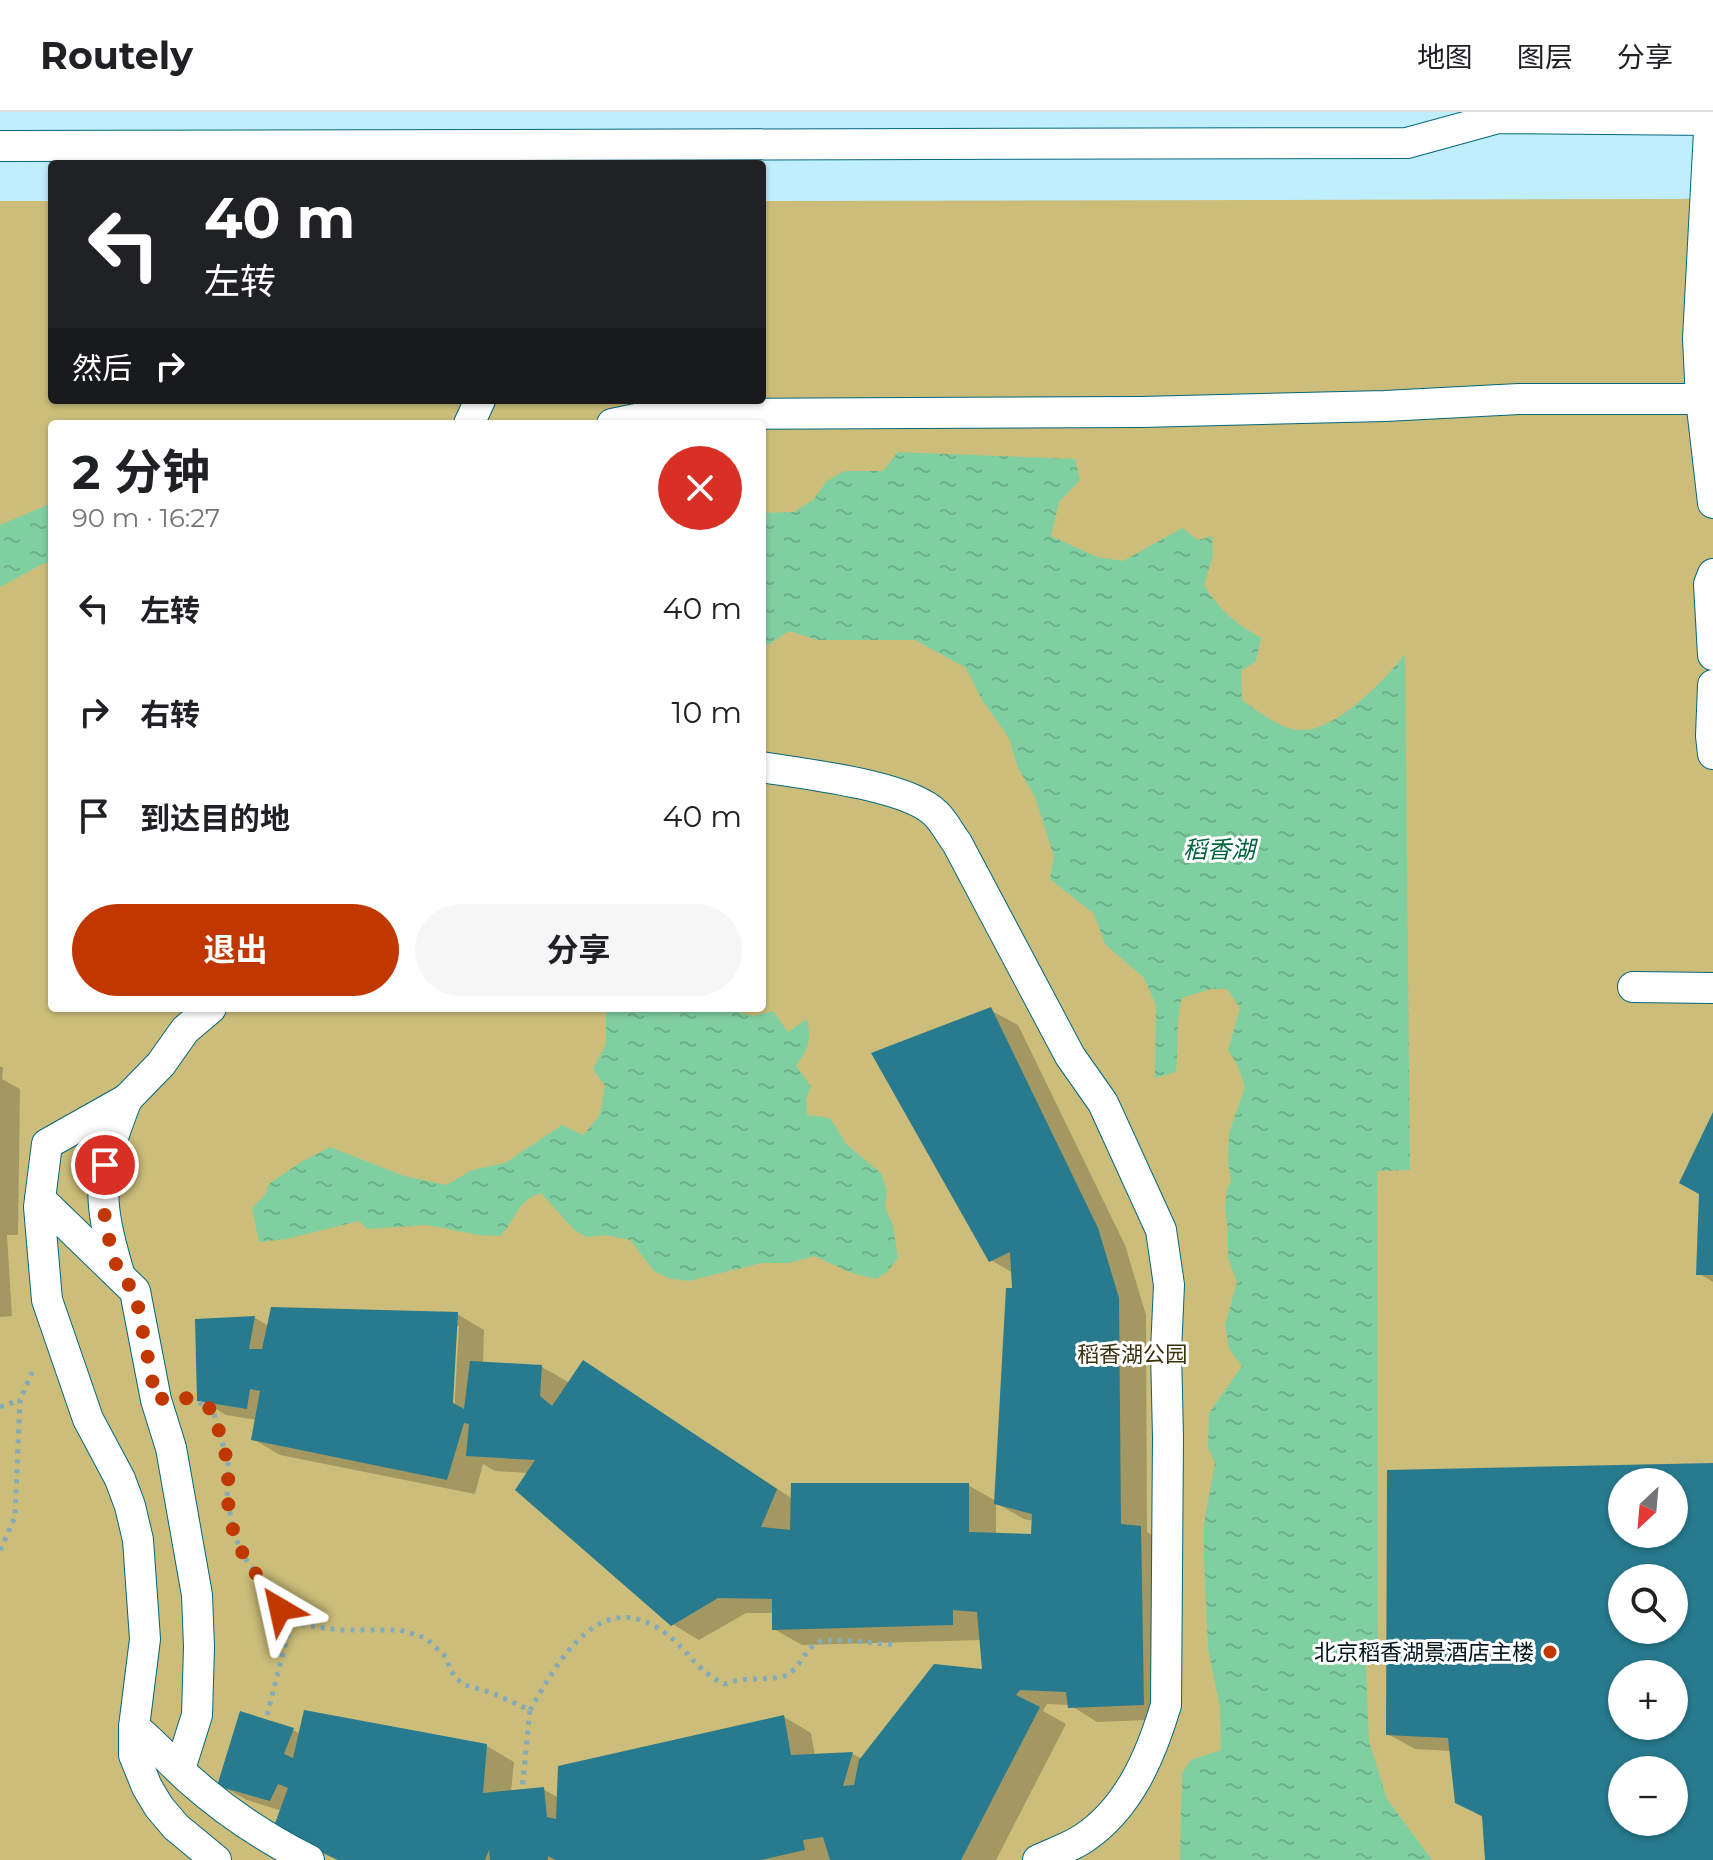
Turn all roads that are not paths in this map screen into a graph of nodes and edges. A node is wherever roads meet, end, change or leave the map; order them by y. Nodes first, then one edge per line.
1 (1711, 117) edge
2 (0, 146) edge
3 (618, 155) edge
4 (1701, 399) junction
5 (631, 420) edge
6 (1713, 503) edge
7 (1713, 574) edge
8 (1713, 655) edge
9 (1713, 685) edge
10 (1713, 754) edge
11 (766, 768) edge
12 (1633, 987) dead end
13 (1713, 988) edge
14 (206, 1012) edge
15 (127, 1099) junction
16 (40, 1199) junction
17 (119, 1275) junction
18 (134, 1727) junction
19 (180, 1769) junction
20 (305, 1859) edge
21 (216, 1860) edge
22 (1038, 1860) edge

1 - 3 street
1 - 4 street
2 - 3 street
4 - 5 street
4 - 6 street
7 - 8 street
9 - 10 street
11 - 22 street
12 - 13 street
14 - 15 street
15 - 16 street
15 - 17 street
16 - 17 street
16 - 18 street
17 - 19 street
18 - 19 street
18 - 21 street
19 - 20 street

